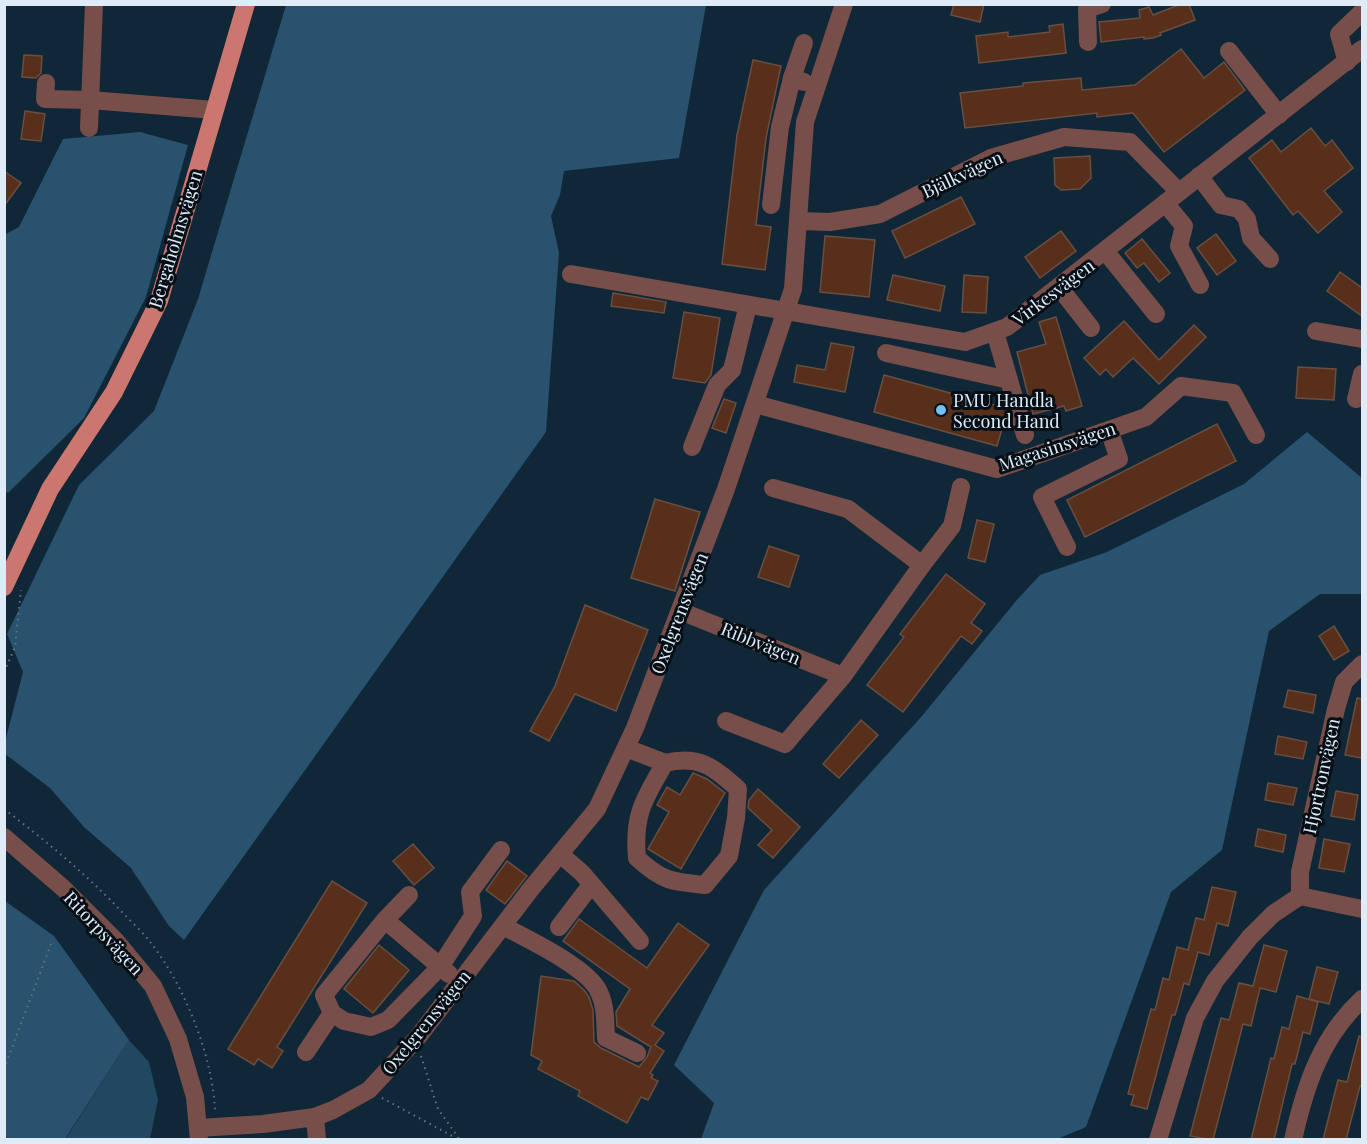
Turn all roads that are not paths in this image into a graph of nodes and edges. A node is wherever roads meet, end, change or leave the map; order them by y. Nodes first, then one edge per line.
1 (94, 4) edge
2 (246, 4) edge
3 (844, 4) edge
4 (1102, 4) edge
5 (1362, 12) edge
6 (1088, 42) dead end
7 (804, 44) dead end
8 (1362, 50) edge
9 (1229, 51) dead end
10 (1347, 62) junction
11 (792, 78) junction
12 (46, 82) dead end
13 (817, 86) junction
14 (90, 100) junction
15 (214, 110) junction
16 (1279, 114) junction
17 (89, 128) dead end
18 (1199, 176) junction
19 (1172, 198) junction
20 (771, 205) dead end
21 (799, 221) junction
22 (1106, 252) junction
23 (1270, 260) dead end
24 (571, 274) dead end
25 (1200, 285) dead end
26 (1059, 287) junction
27 (748, 305) junction
28 (786, 311) junction
29 (1156, 314) dead end
30 (1091, 328) dead end
31 (1316, 331) dead end
32 (994, 332) junction
33 (1362, 339) edge
34 (886, 353) dead end
35 (1362, 374) edge
36 (1009, 380) junction
37 (1356, 399) dead end
38 (755, 404) junction
39 (1109, 430) junction
40 (1024, 435) dead end
41 (1256, 435) dead end
42 (692, 447) dead end
43 (961, 487) dead end
44 (773, 488) dead end
45 (1067, 547) dead end
46 (922, 565) junction
47 (4, 587) edge
48 (680, 611) junction
49 (1362, 664) edge
50 (843, 676) junction
51 (726, 721) dead end
52 (626, 748) junction
53 (665, 763) junction
54 (8, 841) edge
55 (501, 850) dead end
56 (560, 854) junction
57 (591, 885) junction
58 (409, 896) dead end
59 (1300, 896) junction
60 (1362, 909) edge
61 (385, 920) junction
62 (503, 926) junction
63 (559, 927) dead end
64 (640, 941) dead end
65 (440, 967) junction
66 (459, 983) junction
67 (1362, 999) edge
68 (332, 1013) junction
69 (306, 1052) dead end
70 (637, 1053) dead end
71 (315, 1117) junction
72 (198, 1134) edge
73 (317, 1140) edge
74 (1158, 1140) edge
75 (1293, 1140) edge

1 - 14 street
2 - 15 main road, Bergaholmsvägen
3 - 13 street, Oxelgrensvägen
4 - 6 street
5 - 10 street
7 - 11 street
8 - 10 street, Virkesvägen
9 - 16 street
10 - 16 street, Virkesvägen
11 - 13 street
11 - 20 street
12 - 14 street
13 - 21 street, Oxelgrensvägen
14 - 15 street
14 - 17 street
15 - 47 main road, Bergaholmsvägen
16 - 18 street, Virkesvägen
18 - 19 street, Virkesvägen
18 - 23 street
19 - 21 street, Bjälkvägen
19 - 22 street, Virkesvägen
19 - 25 street, Bjälkvägen
21 - 28 street, Oxelgrensvägen
22 - 26 street, Virkesvägen
22 - 29 street
24 - 27 street, Virkesvägen
26 - 30 street
26 - 32 street, Virkesvägen
27 - 28 street, Virkesvägen
27 - 42 street
28 - 32 street, Virkesvägen
28 - 38 street, Oxelgrensvägen
31 - 33 street
32 - 36 street
34 - 36 street
35 - 37 street
36 - 40 street
38 - 39 street, Magasinsvägen
38 - 48 street, Oxelgrensvägen
39 - 41 street, Magasinsvägen
39 - 45 street
43 - 46 street
44 - 46 street
46 - 50 street
48 - 50 street, Ribbvägen
48 - 52 street, Oxelgrensvägen
49 - 59 street, Hjortronvägen
50 - 51 street
52 - 53 street
52 - 56 street, Oxelgrensvägen
53 - 53 street
54 - 72 street, Ritorpsvägen
55 - 65 street
56 - 57 street
56 - 62 street, Oxelgrensvägen
57 - 63 street
57 - 64 street
58 - 61 street
59 - 60 street
59 - 74 street
61 - 65 street
61 - 68 street
62 - 66 street, Oxelgrensvägen
62 - 70 street
65 - 66 street
65 - 68 street
66 - 71 street, Oxelgrensvägen
67 - 75 street
68 - 69 street
71 - 72 street, Oxelgrensvägen
71 - 73 street

